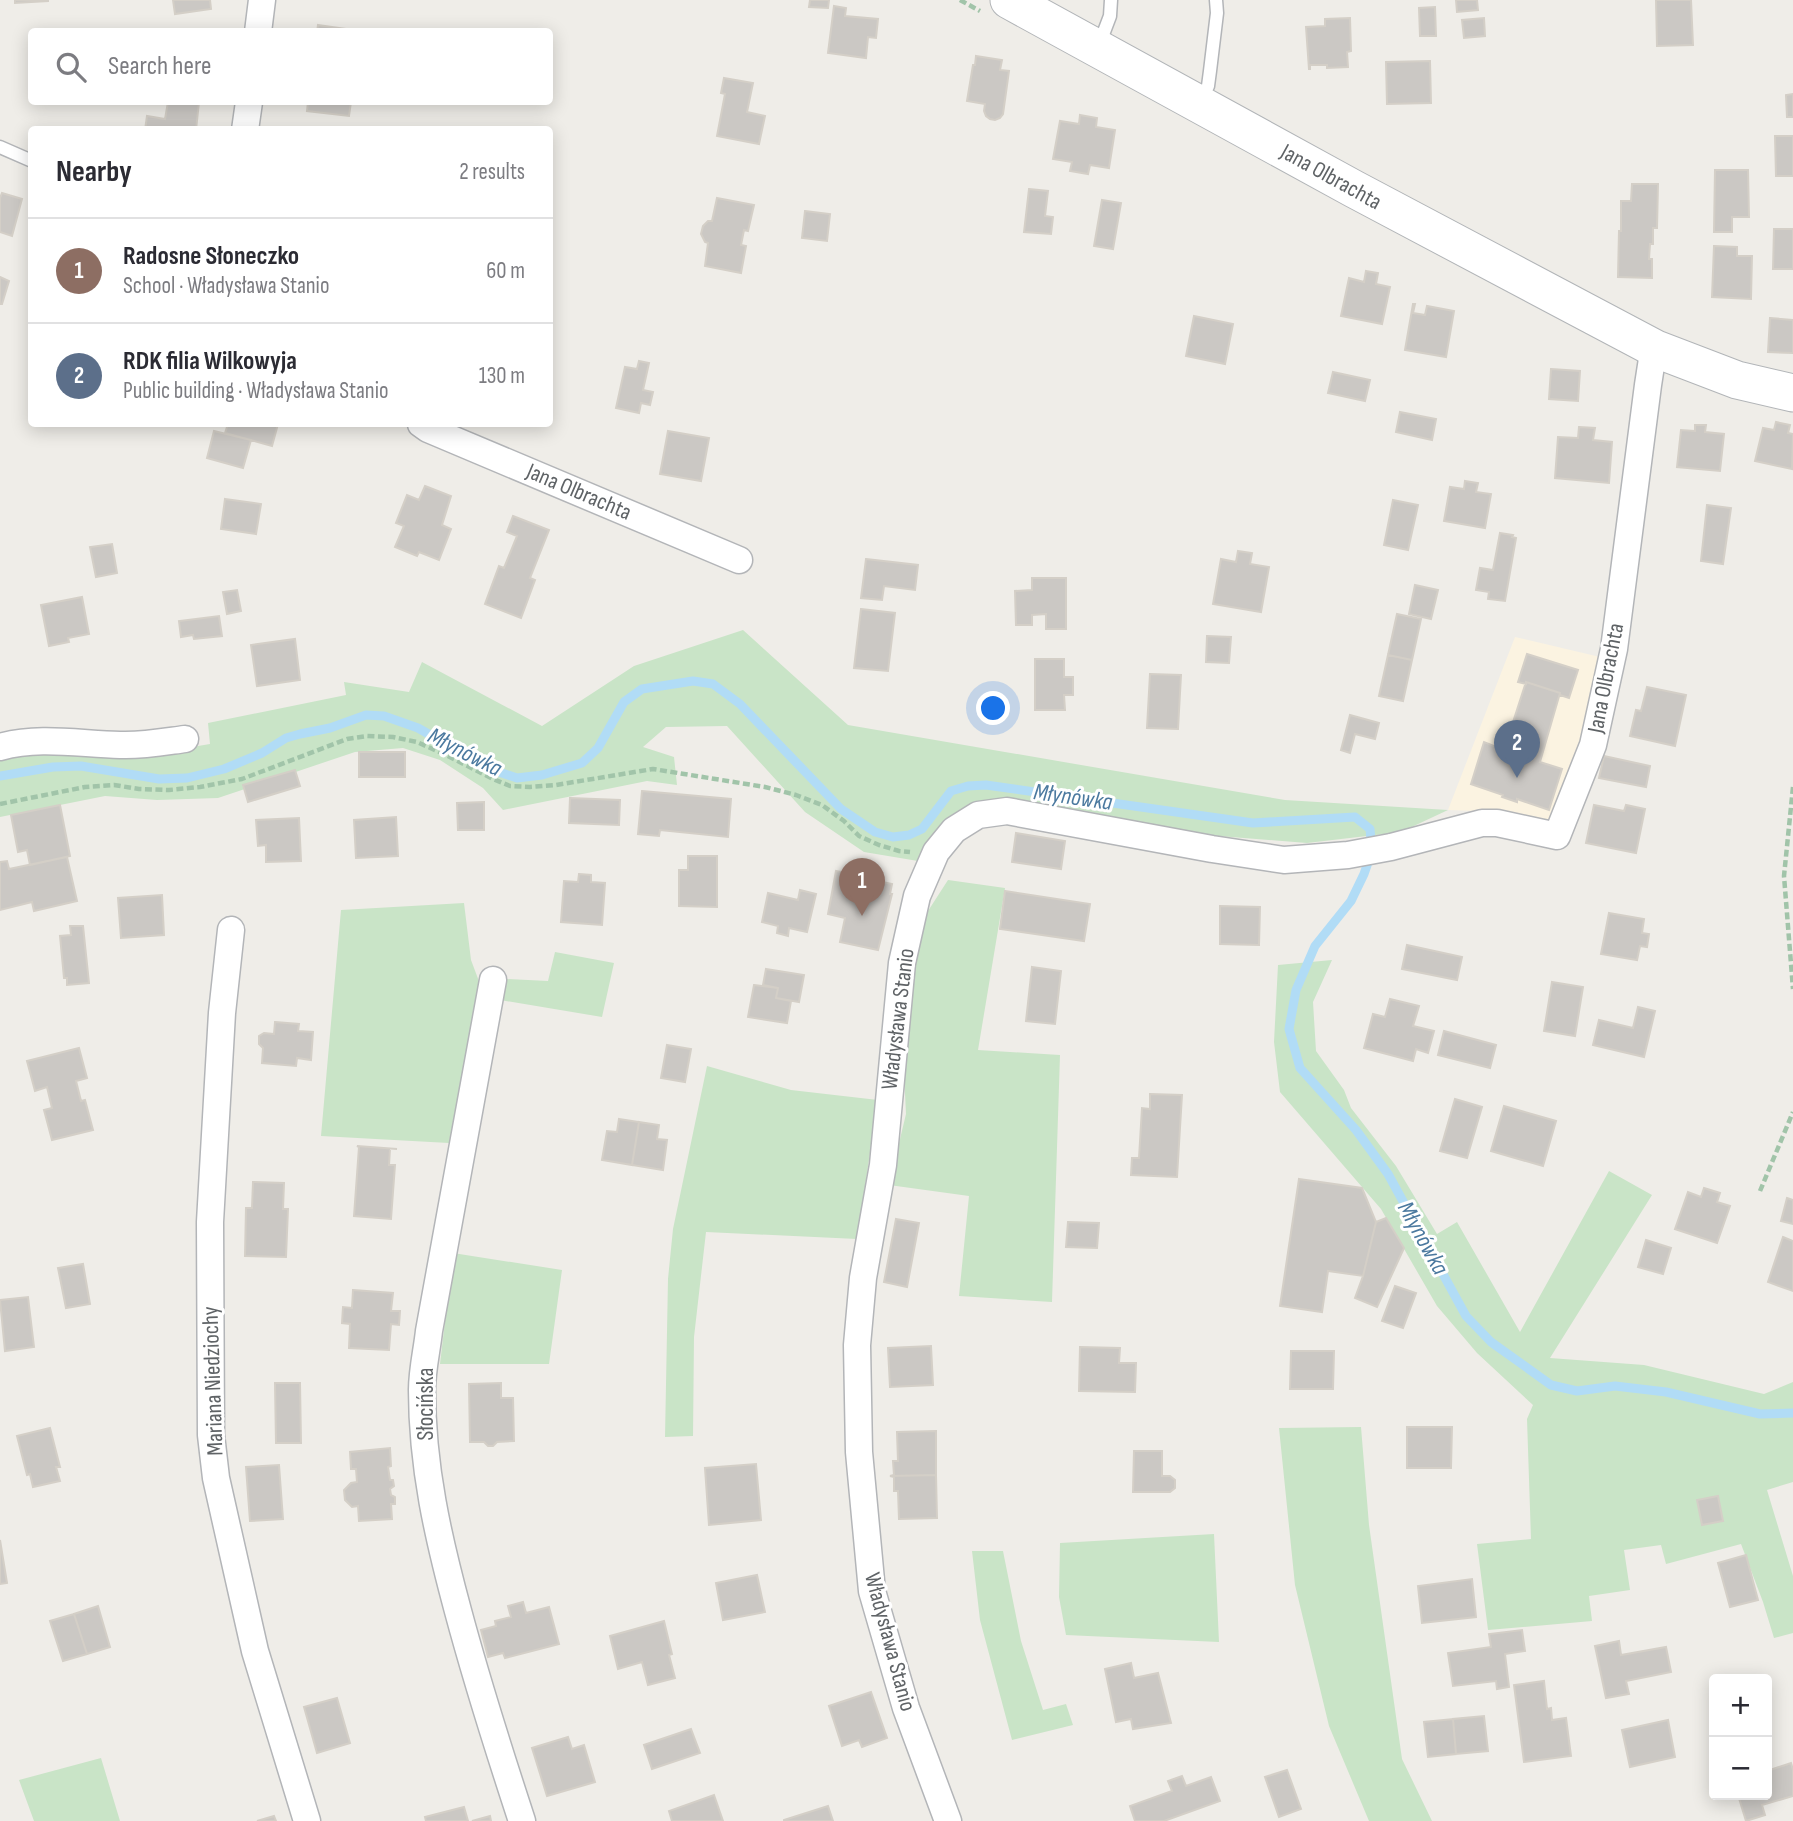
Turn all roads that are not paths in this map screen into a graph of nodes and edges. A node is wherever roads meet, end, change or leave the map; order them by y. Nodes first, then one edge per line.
1 (262, 0) edge
2 (1009, 0) edge
3 (1111, 0) edge
4 (1216, 0) edge
5 (258, 28) edge
6 (1098, 48) junction
7 (1199, 104) junction
8 (249, 105) edge
9 (246, 126) edge
10 (0, 148) edge
11 (28, 159) edge
12 (1656, 349) junction
13 (1793, 393) edge
14 (425, 427) edge
15 (739, 559) dead end
16 (185, 739) dead end
17 (0, 747) edge
18 (1558, 836) joint
19 (231, 930) dead end
20 (493, 980) dead end
21 (307, 1821) edge
22 (522, 1821) edge
23 (948, 1821) edge

1 - 5 street
2 - 6 street, Jana Olbrachta
3 - 6 lane
4 - 7 lane
6 - 7 street, Jana Olbrachta
7 - 12 street, Jana Olbrachta
8 - 9 street
10 - 11 lane
12 - 13 street, Jana Olbrachta
12 - 18 street, Jana Olbrachta
14 - 15 street, Jana Olbrachta
16 - 17 street
18 - 23 street, Władysława Stanio
19 - 21 street, Mariana Niedziochy
20 - 22 street, Słocińska

